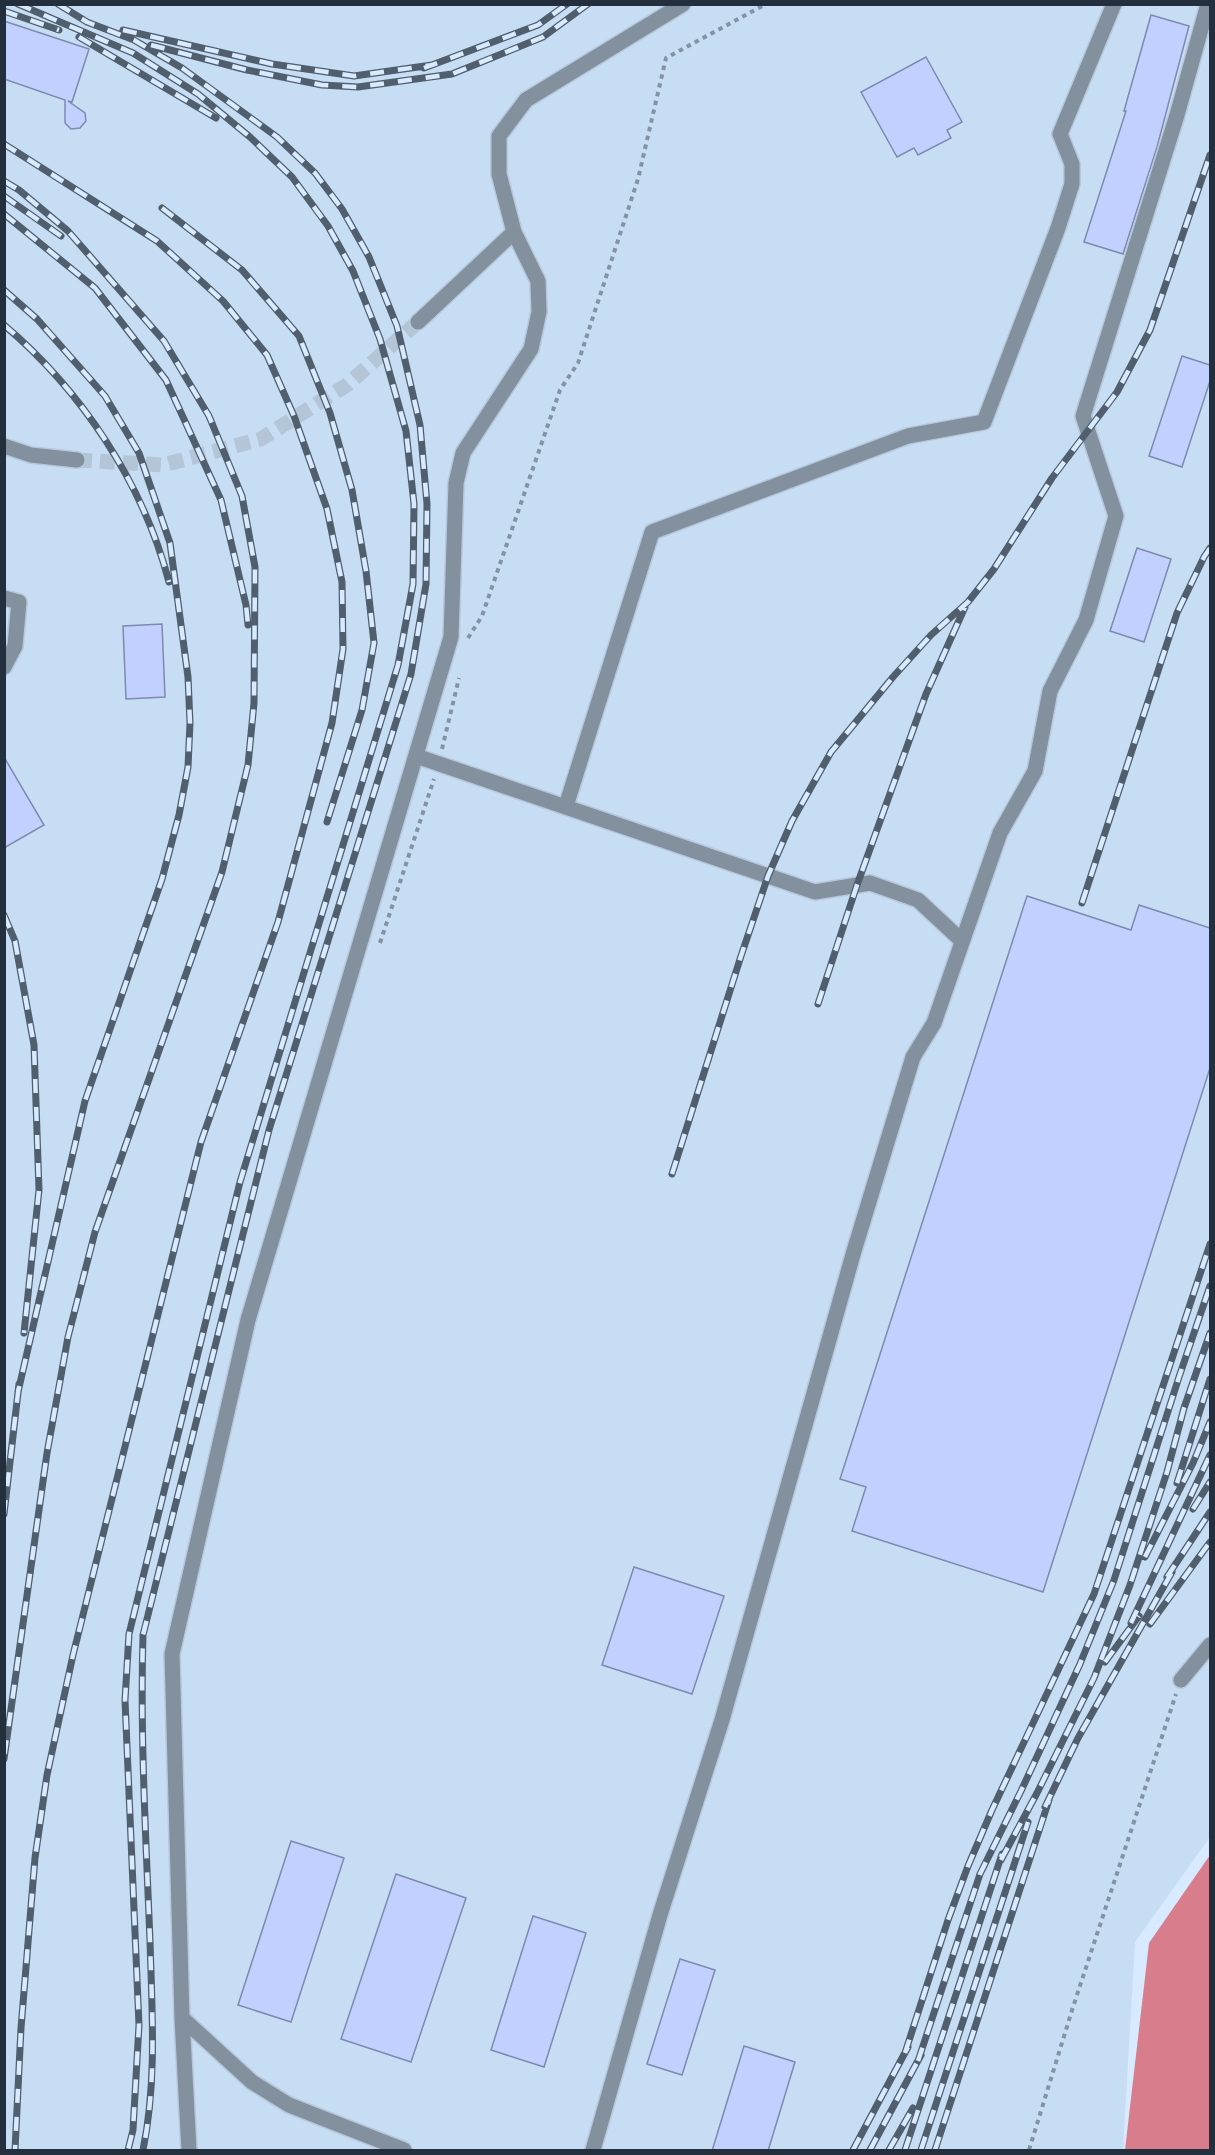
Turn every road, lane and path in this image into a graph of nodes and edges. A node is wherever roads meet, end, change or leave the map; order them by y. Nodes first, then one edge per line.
1 (683, 4) edge
2 (766, 4) edge
3 (1114, 4) edge
4 (1208, 4) edge
5 (514, 232) junction
6 (418, 322) tunnel mouth
7 (4, 446) edge
8 (77, 460) tunnel mouth
9 (4, 598) edge
10 (467, 639) dead end
11 (4, 667) edge
12 (460, 673) dead end
13 (416, 756) junction
14 (439, 763) junction
15 (566, 807) junction
16 (962, 941) junction
17 (377, 952) dead end
18 (1210, 1645) edge
19 (1181, 1680) joint
20 (182, 2018) junction
21 (189, 2151) edge
22 (404, 2151) edge
23 (593, 2151) edge
24 (1029, 2151) edge

1 - 5 lane
2 - 10 path
3 - 15 lane
4 - 16 lane
5 - 6 lane
5 - 13 lane
7 - 8 lane
9 - 11 lane
12 - 14 path
13 - 14 lane
13 - 20 lane
14 - 15 lane
14 - 17 path
15 - 16 lane
16 - 23 lane
18 - 19 lane
19 - 24 path
20 - 21 lane
20 - 22 lane

